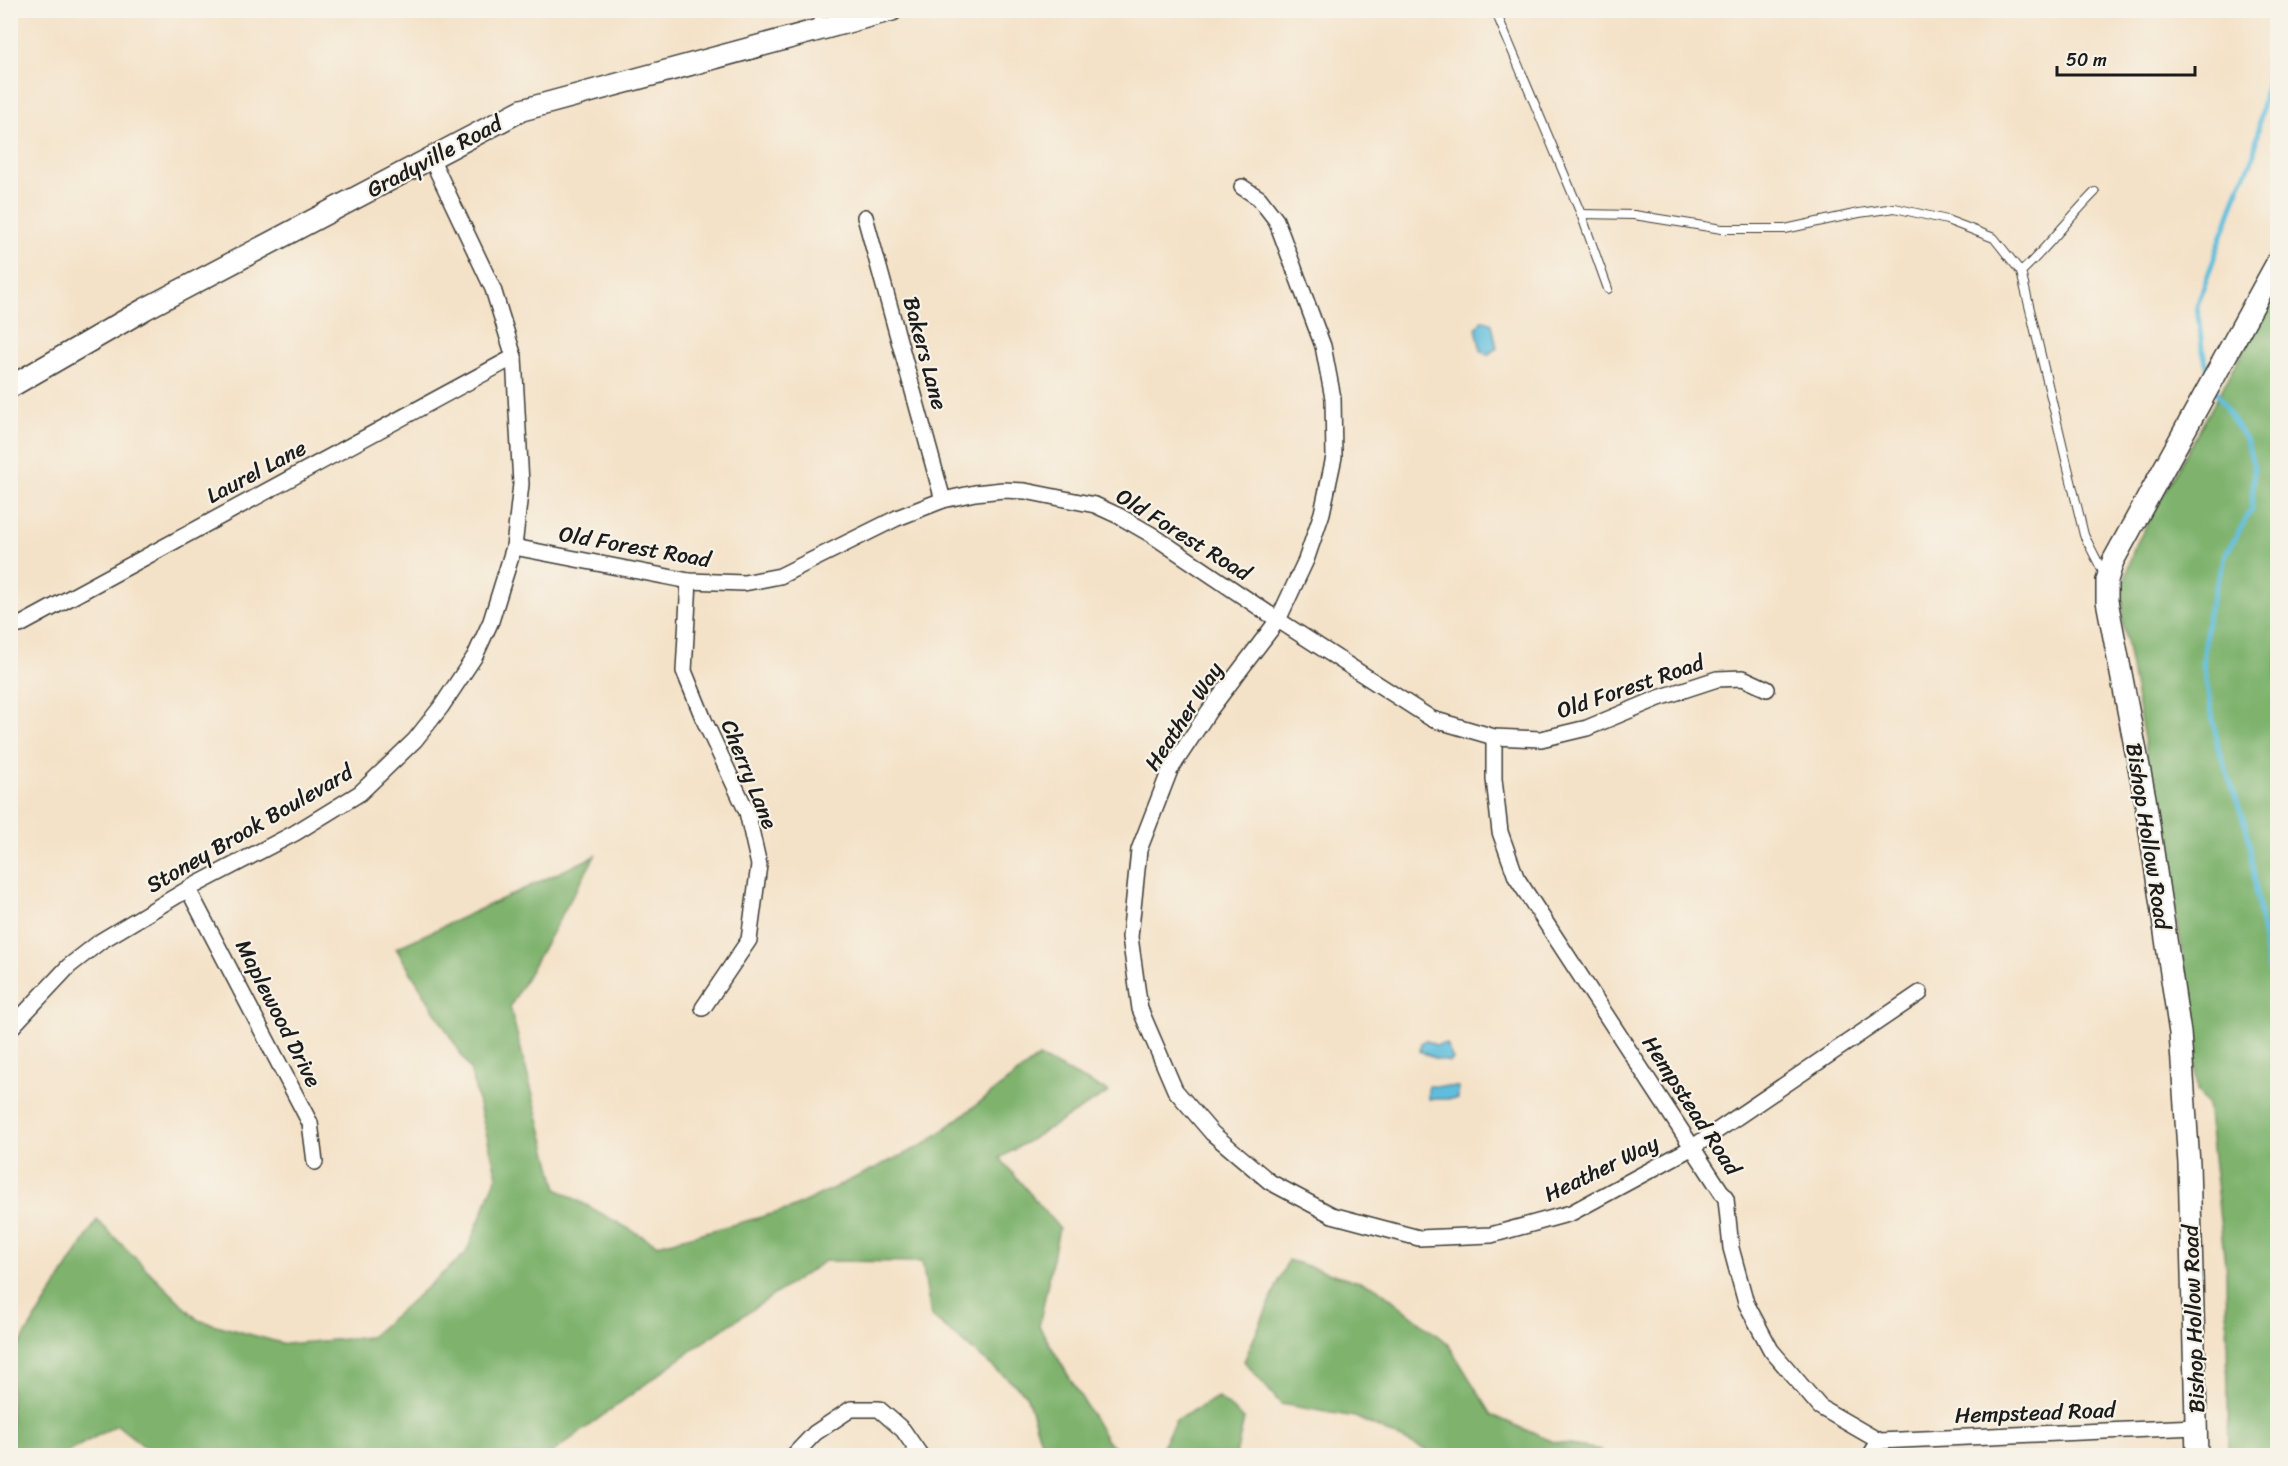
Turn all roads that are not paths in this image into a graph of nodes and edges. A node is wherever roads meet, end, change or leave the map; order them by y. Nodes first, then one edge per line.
1 (892, 10) edge
2 (1495, 10) edge
3 (819, 20) edge
4 (431, 158) junction
5 (1242, 187) dead end
6 (2095, 192) dead end
7 (1581, 214) junction
8 (865, 217) dead end
9 (2277, 261) edge
10 (2021, 272) junction
11 (1608, 289) dead end
12 (514, 357) junction
13 (10, 387) edge
14 (943, 500) junction
15 (514, 547) junction
16 (2108, 580) junction
17 (689, 581) junction
18 (1278, 620) junction
19 (20, 625) dead end
20 (1767, 689) dead end
21 (1494, 737) junction
22 (188, 889) junction
23 (1920, 993) dead end
24 (703, 1008) dead end
25 (10, 1029) edge
26 (1693, 1147) junction
27 (315, 1162) dead end
28 (2196, 1427) junction
29 (1879, 1441) junction
30 (793, 1455) edge
31 (921, 1455) edge
32 (1870, 1455) edge
33 (2197, 1455) edge

1 - 3 street, Gradyville Road
2 - 7 lane
3 - 4 street, Gradyville Road
4 - 12 street, Stoney Brook Boulevard
4 - 13 street, Gradyville Road
5 - 18 street, Heather Way
6 - 10 lane
7 - 10 lane
7 - 11 lane
8 - 14 street, Bakers Lane
9 - 16 street, Bishop Hollow Road
10 - 16 lane
12 - 15 street, Stoney Brook Boulevard
12 - 19 street, Laurel Lane
14 - 17 street, Old Forest Road
14 - 18 street, Old Forest Road
15 - 17 street, Old Forest Road
15 - 22 street, Stoney Brook Boulevard
16 - 28 street, Bishop Hollow Road
17 - 24 street, Cherry Lane
18 - 21 street, Old Forest Road
18 - 26 street, Heather Way
20 - 21 street, Old Forest Road
21 - 26 street, Hempstead Road
22 - 25 street, Stoney Brook Boulevard
22 - 27 street, Maplewood Drive
23 - 26 street, Heather Way
26 - 29 street, Hempstead Road
28 - 29 street, Hempstead Road
28 - 33 street, Bishop Hollow Road
29 - 32 street
30 - 31 street

